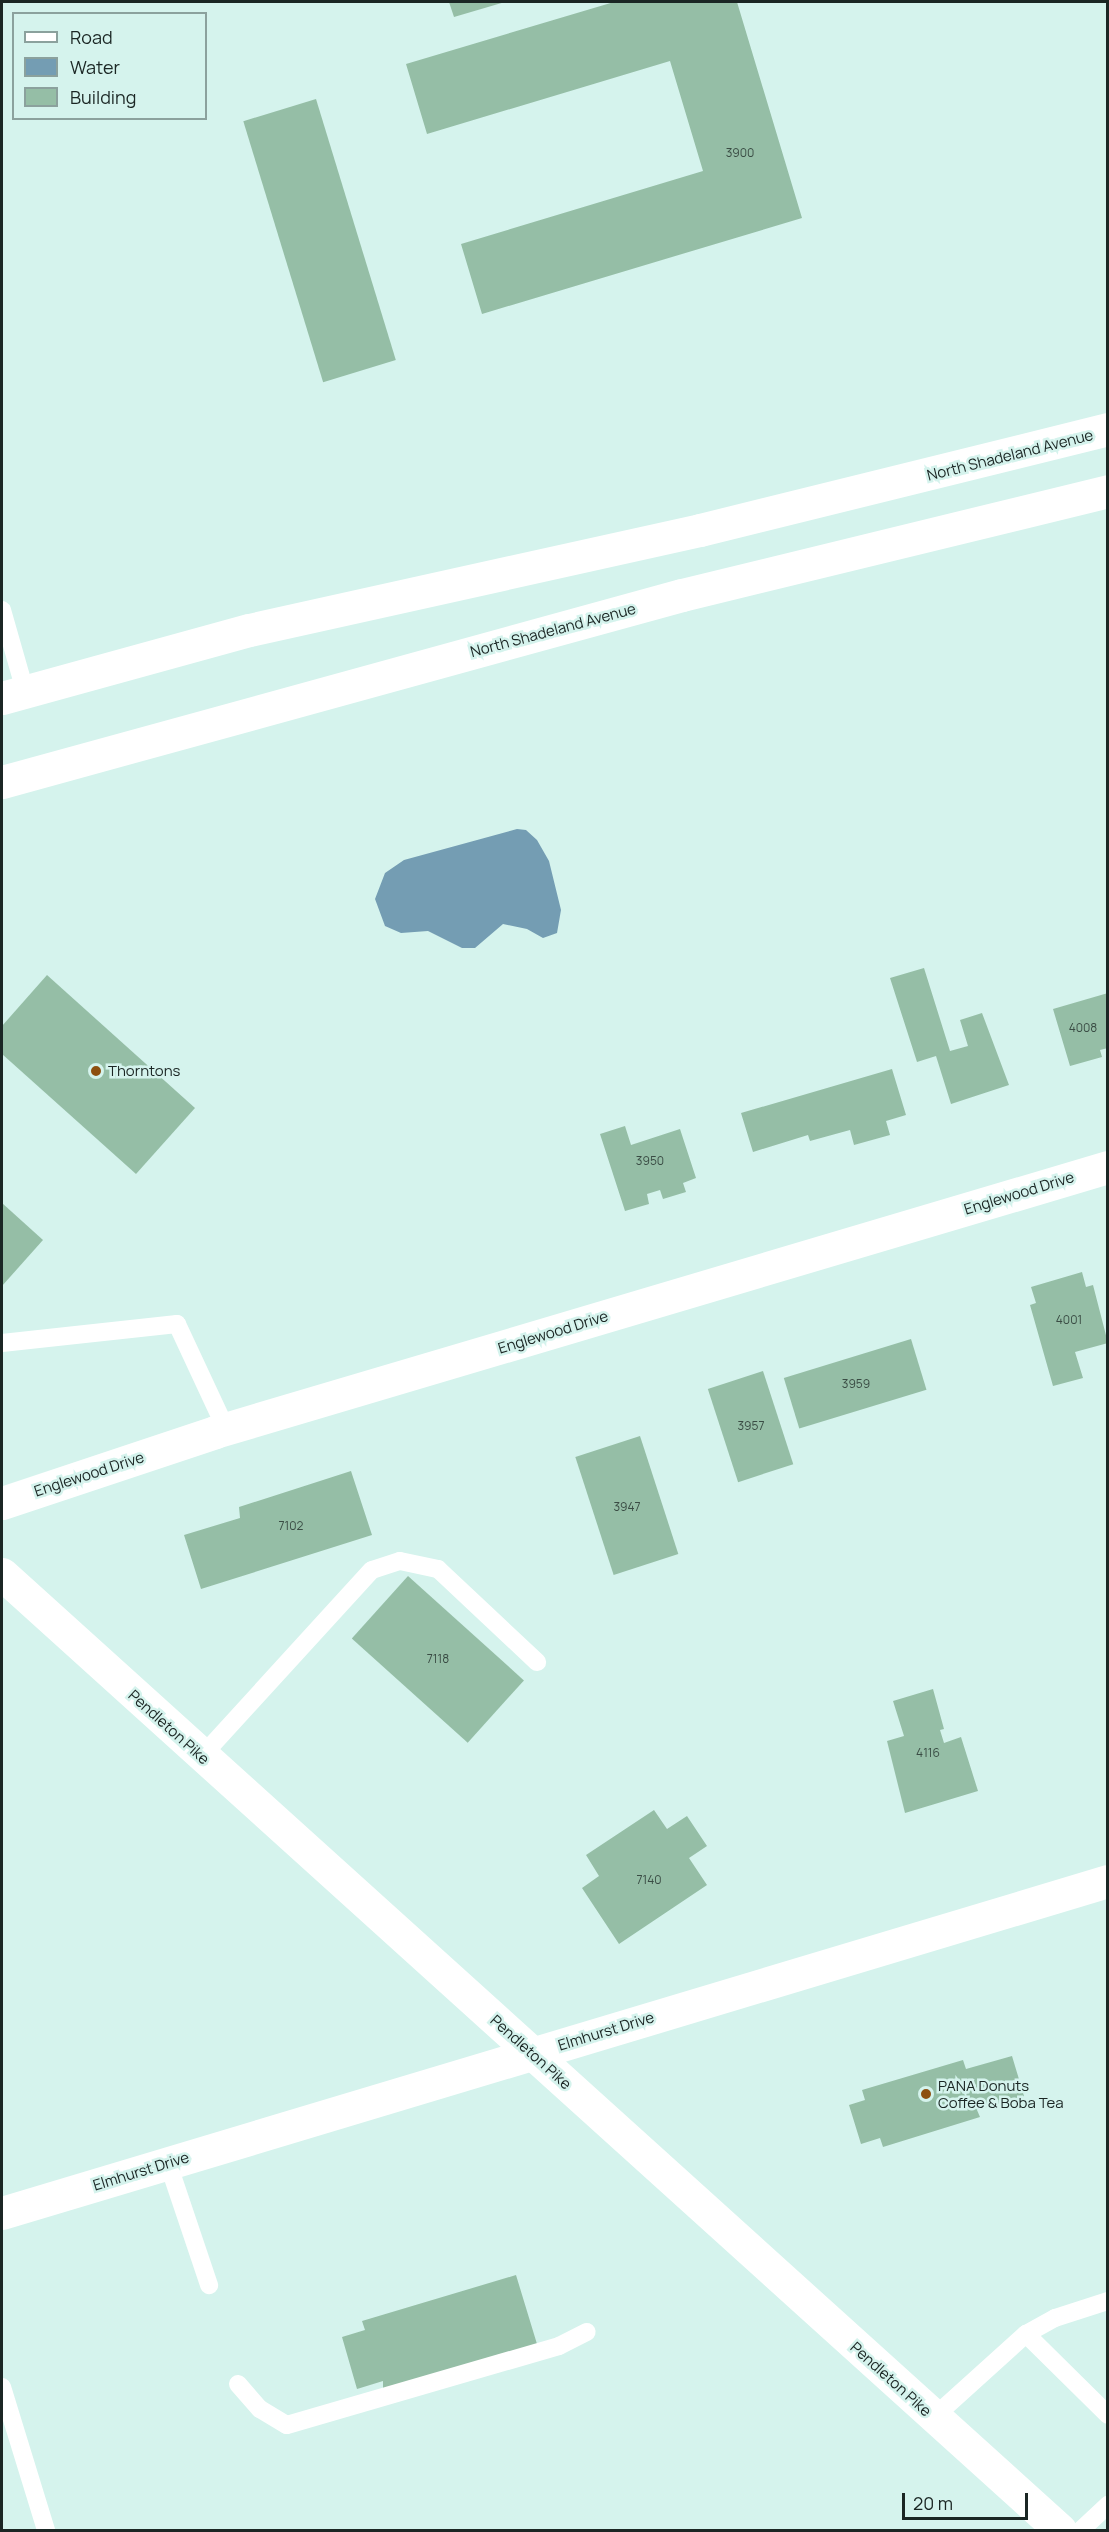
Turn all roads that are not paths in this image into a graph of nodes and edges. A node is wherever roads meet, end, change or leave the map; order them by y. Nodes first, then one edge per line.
1 (1107, 429) edge
2 (1107, 491) edge
3 (2, 610) edge
4 (13, 694) edge
5 (2, 782) edge
6 (1107, 1167) edge
7 (2, 1343) edge
8 (226, 1429) junction
9 (2, 1503) edge
10 (2, 1574) edge
11 (537, 1662) dead end
12 (201, 1757) junction
13 (1107, 1881) edge
14 (532, 2054) junction
15 (168, 2163) junction
16 (2, 2213) edge
17 (210, 2285) dead end
18 (1107, 2301) edge
19 (587, 2332) dead end
20 (1026, 2334) junction
21 (238, 2384) dead end
22 (2, 2387) edge
23 (1107, 2415) edge
24 (934, 2417) junction
25 (1107, 2505) edge
26 (1048, 2527) edge
27 (46, 2530) edge
28 (1081, 2530) edge

1 - 4 main road, North Shadeland Avenue
2 - 5 main road, North Shadeland Avenue
3 - 4 lane
6 - 8 main road, Englewood Drive
7 - 8 lane
8 - 9 main road, Englewood Drive
10 - 12 main road, Pendleton Pike
11 - 12 lane
12 - 14 main road, Pendleton Pike
13 - 14 main road, Elmhurst Drive
14 - 15 main road, Elmhurst Drive
14 - 24 main road, Pendleton Pike
15 - 16 main road, Elmhurst Drive
15 - 17 lane
18 - 20 lane
19 - 21 lane
20 - 23 lane
20 - 24 lane
22 - 27 lane
24 - 26 main road, Pendleton Pike
25 - 28 lane

